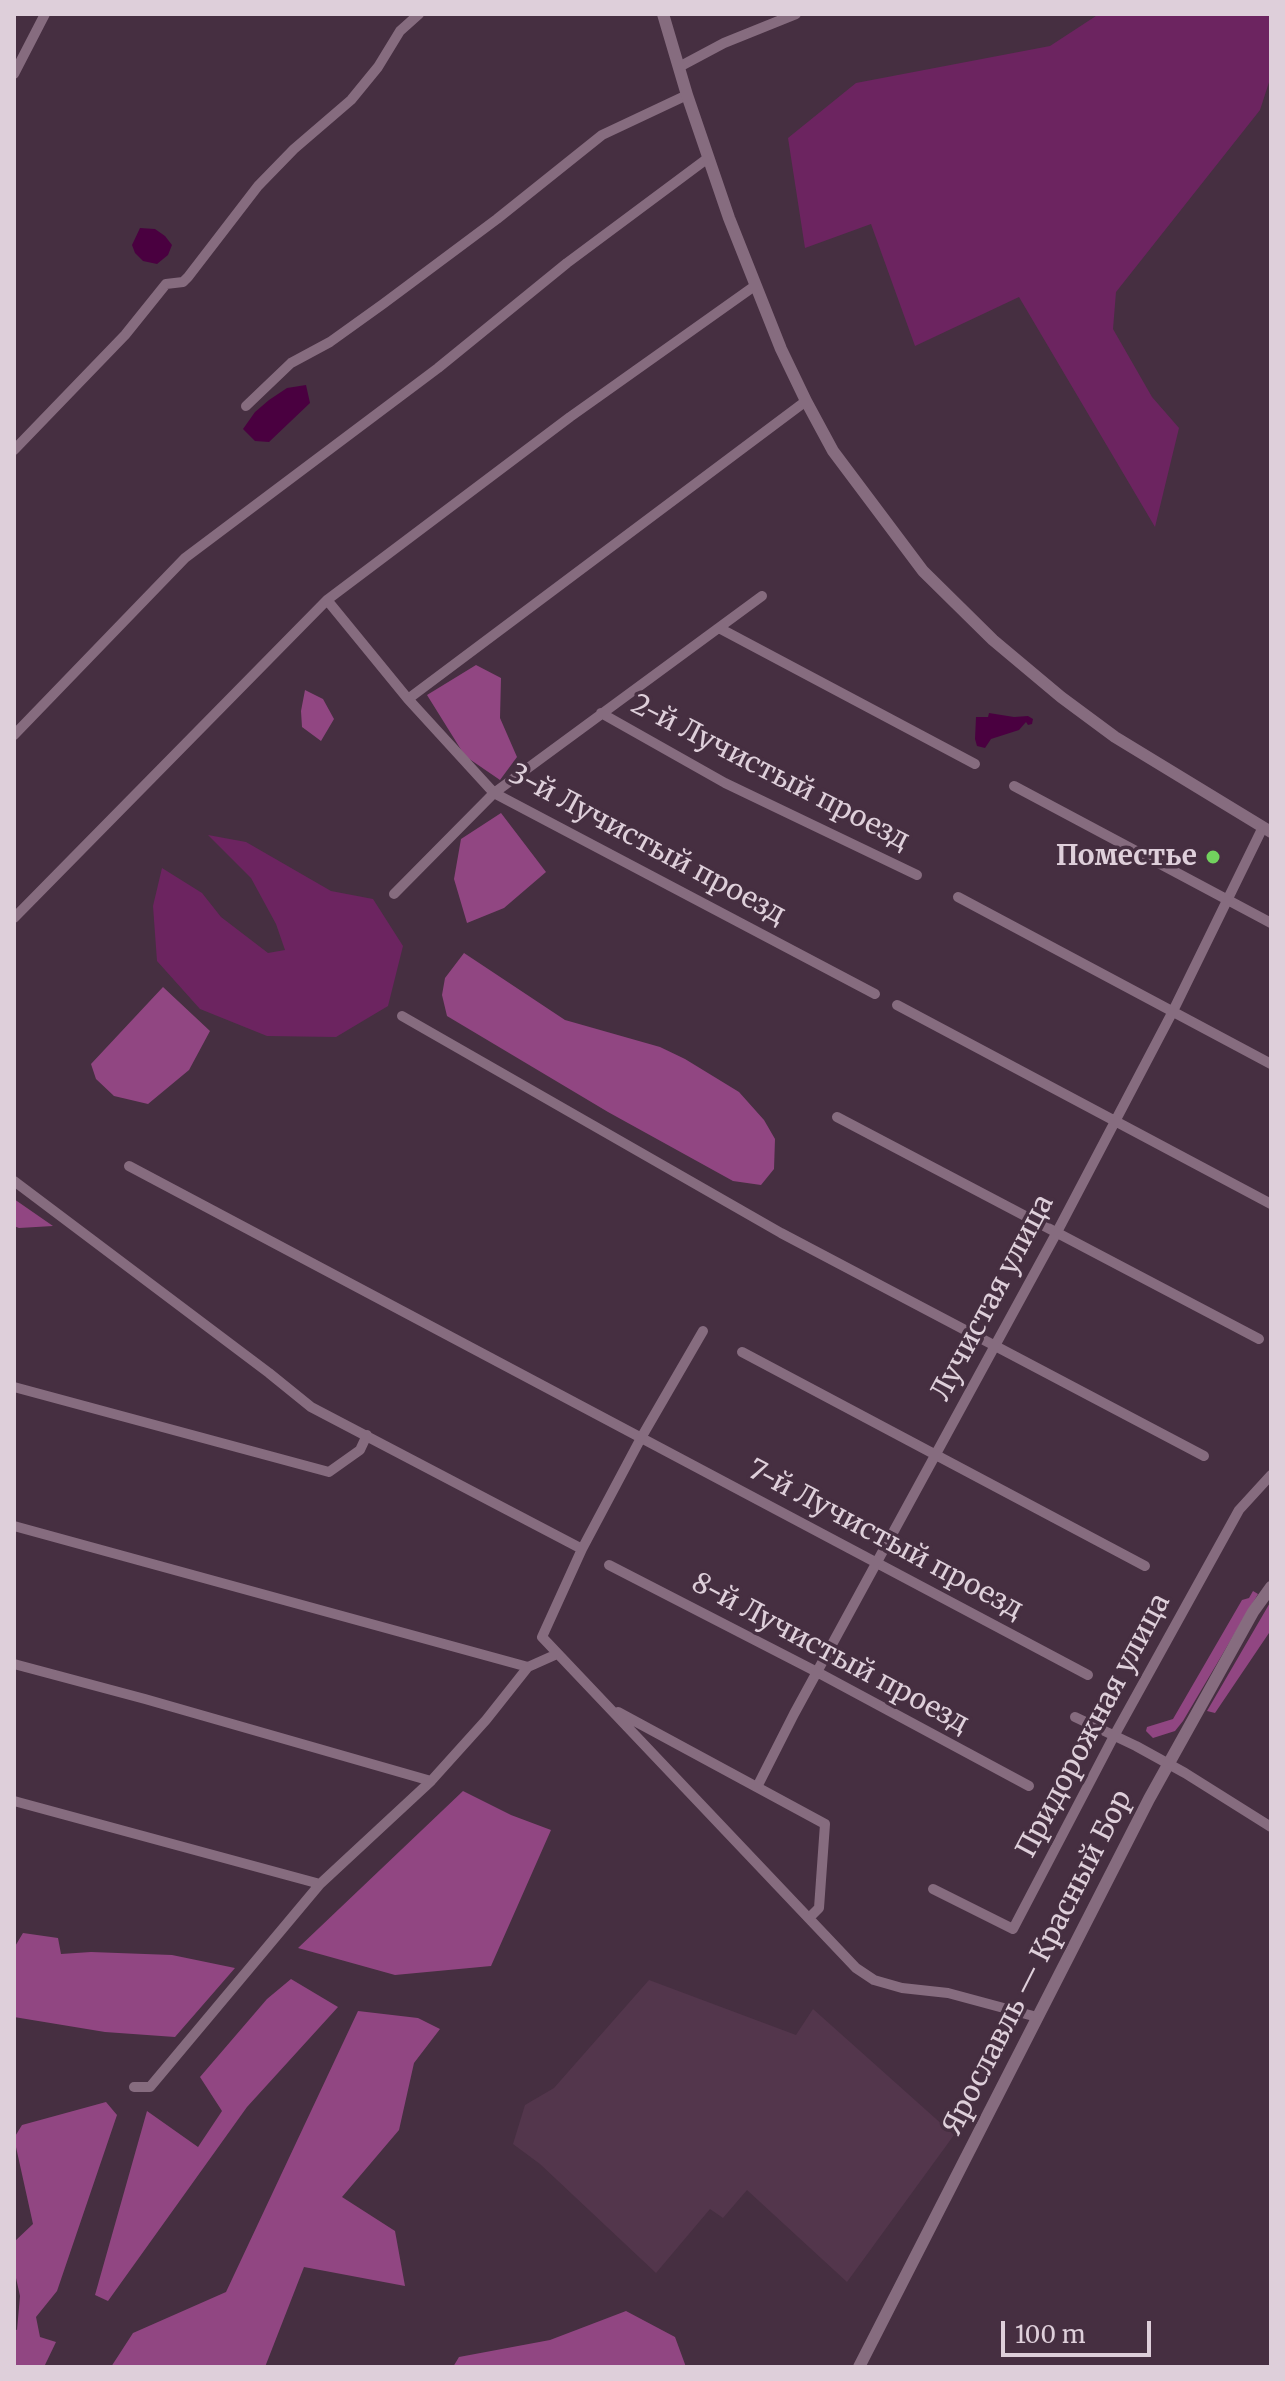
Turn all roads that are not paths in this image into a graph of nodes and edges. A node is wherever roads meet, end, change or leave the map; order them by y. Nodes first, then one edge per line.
1 (45, 14) edge
2 (419, 14) edge
3 (663, 14) edge
4 (796, 14) edge
5 (679, 67) junction
6 (14, 74) edge
7 (687, 95) junction
8 (708, 158) junction
9 (756, 285) junction
10 (806, 401) junction
11 (246, 406) dead end
12 (14, 450) edge
13 (762, 596) dead end
14 (327, 600) junction
15 (719, 628) junction
16 (408, 699) junction
17 (601, 713) junction
18 (14, 735) edge
19 (975, 764) dead end
20 (1014, 786) dead end
21 (494, 793) junction
22 (1267, 830) edge
23 (917, 875) dead end
24 (394, 894) dead end
25 (958, 897) dead end
26 (1227, 900) junction
27 (14, 918) edge
28 (1271, 923) edge
29 (875, 994) dead end
30 (897, 1005) dead end
31 (1173, 1011) junction
32 (402, 1016) dead end
33 (1271, 1064) edge
34 (837, 1117) dead end
35 (1114, 1123) junction
36 (129, 1166) dead end
37 (14, 1181) edge
38 (1271, 1204) edge
39 (1057, 1232) junction
40 (703, 1331) dead end
41 (1259, 1339) dead end
42 (995, 1346) junction
43 (742, 1352) dead end
44 (14, 1387) edge
45 (367, 1435) junction
46 (641, 1438) junction
47 (935, 1456) junction
48 (1204, 1456) dead end
49 (1271, 1475) edge
50 (14, 1526) edge
51 (582, 1549) junction
52 (876, 1563) junction
53 (609, 1565) dead end
54 (1145, 1566) dead end
55 (1271, 1587) edge
56 (557, 1654) junction
57 (14, 1664) edge
58 (528, 1667) junction
59 (817, 1672) junction
60 (1088, 1675) dead end
61 (610, 1707) junction
62 (1075, 1717) dead end
63 (1114, 1736) junction
64 (1168, 1764) junction
65 (431, 1781) junction
66 (1029, 1786) dead end
67 (757, 1787) junction
68 (14, 1801) edge
69 (1271, 1827) edge
70 (320, 1884) junction
71 (933, 1889) dead end
72 (809, 1918) junction
73 (1037, 2017) junction
74 (134, 2087) dead end
75 (859, 2367) edge

1 - 6 street
2 - 12 street
3 - 5 street
4 - 5 street
5 - 7 street
7 - 8 street
7 - 11 street
8 - 9 street
8 - 18 street
9 - 10 street
9 - 14 street
10 - 16 street
10 - 22 street
13 - 15 street
14 - 16 street, 3-й Лучистый проезд
14 - 27 street
15 - 17 street
15 - 19 street
16 - 21 street, 3-й Лучистый проезд
17 - 21 street
17 - 23 street, 2-й Лучистый проезд
20 - 26 street
21 - 24 street
21 - 29 street, 3-й Лучистый проезд
22 - 26 street, Лучистая улица
25 - 31 street
26 - 28 street
26 - 31 street, Лучистая улица
30 - 35 street
31 - 33 street
31 - 35 street, Лучистая улица
32 - 42 street
34 - 39 street
35 - 38 street
35 - 39 street, Лучистая улица
36 - 46 street, 7-й Лучистый проезд
37 - 45 street
39 - 41 street
39 - 42 street, Лучистая улица
40 - 46 street
42 - 47 street, Лучистая улица
42 - 48 street
43 - 47 street
44 - 45 street
45 - 51 street
46 - 51 street
46 - 52 street, 7-й Лучистый проезд
47 - 52 street, Лучистая улица
47 - 54 street
49 - 63 street, Придорожная улица
50 - 58 street
51 - 56 street
52 - 59 street, Лучистая улица
52 - 60 street, 7-й Лучистый проезд
53 - 59 street, 8-й Лучистый проезд
55 - 64 street, Ярославль — Красный Бор
56 - 58 street
56 - 61 street
57 - 65 street
58 - 65 street
59 - 66 street, 8-й Лучистый проезд
59 - 67 street, Лучистая улица
61 - 67 street
61 - 72 street
62 - 63 street
63 - 64 street
63 - 71 street, Придорожная улица
64 - 69 street
64 - 73 street, Ярославль — Красный Бор
65 - 70 street
67 - 72 street
68 - 70 street
70 - 74 street
72 - 73 street
73 - 75 street, Ярославль — Красный Бор

